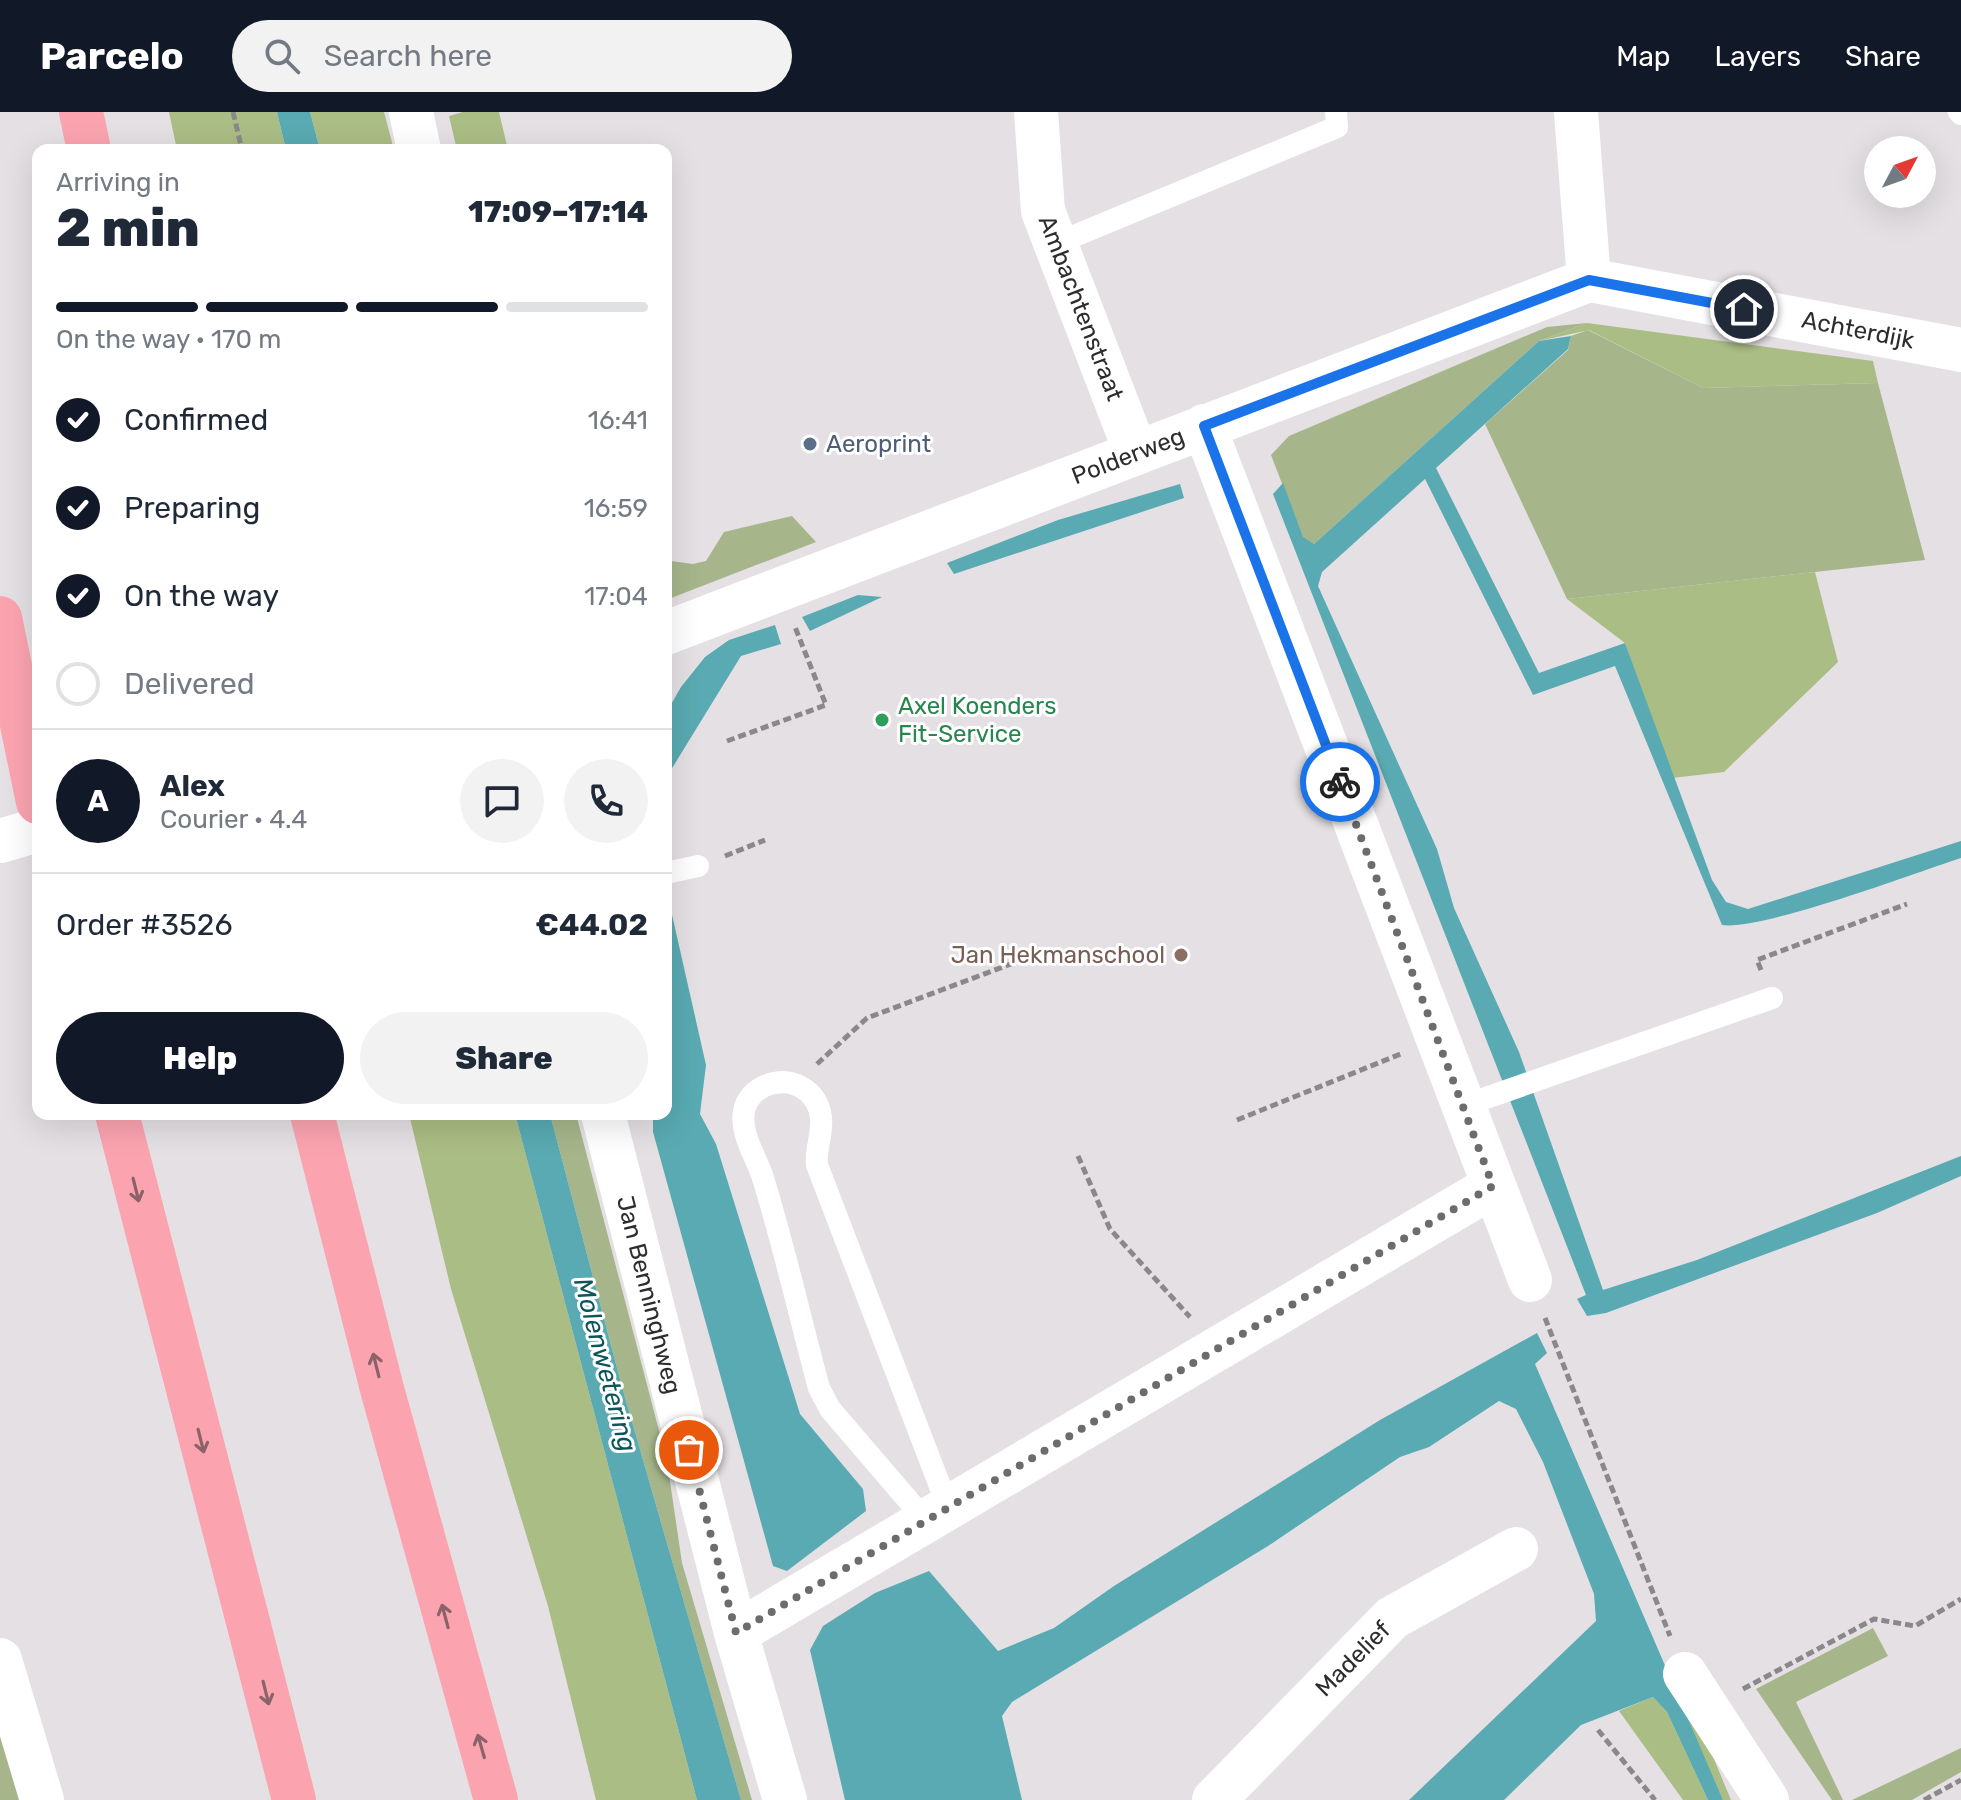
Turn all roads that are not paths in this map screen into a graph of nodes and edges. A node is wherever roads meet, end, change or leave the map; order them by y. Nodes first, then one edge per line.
1 (81, 112) edge
2 (411, 112) edge
3 (1036, 112) edge
4 (1336, 112) edge
5 (1576, 112) edge
6 (88, 144) edge
7 (418, 144) edge
8 (1055, 244) junction
9 (1589, 280) junction
10 (1961, 350) edge
11 (1204, 426) junction
12 (1136, 453) junction
13 (0, 618) edge
14 (672, 631) edge
15 (32, 778) edge
16 (32, 832) edge
17 (0, 841) edge
18 (698, 866) road end
19 (672, 872) edge
20 (1772, 998) road end
21 (1477, 1100) junction
22 (119, 1120) edge
23 (314, 1120) edge
24 (605, 1120) edge
25 (1493, 1186) junction
26 (1530, 1280) road end
27 (937, 1514) junction
28 (1516, 1549) dead end
29 (736, 1633) junction
30 (0, 1660) edge
31 (1696, 1691) road end
32 (42, 1800) edge
33 (294, 1800) edge
34 (496, 1800) edge
35 (785, 1800) edge
36 (1214, 1800) edge
37 (1767, 1800) edge

1 - 6 highway
2 - 7 street
3 - 8 street, Ambachtenstraat
4 - 8 lane
5 - 9 street
8 - 12 street, Ambachtenstraat
9 - 10 street, Achterdijk
9 - 11 street, Polderweg
11 - 12 street, Polderweg
11 - 21 street
12 - 14 street, Polderweg
13 - 15 highway
16 - 17 street
18 - 19 lane
20 - 21 lane
21 - 25 street
22 -> 33 highway
34 -> 23 highway
24 - 29 street, Jan Benninghweg
25 - 26 street
25 - 27 street
27 - 27 lane
27 - 29 street
28 - 36 street, Madelief
29 - 35 street, Jan Benninghweg
30 - 32 street
31 - 37 street

